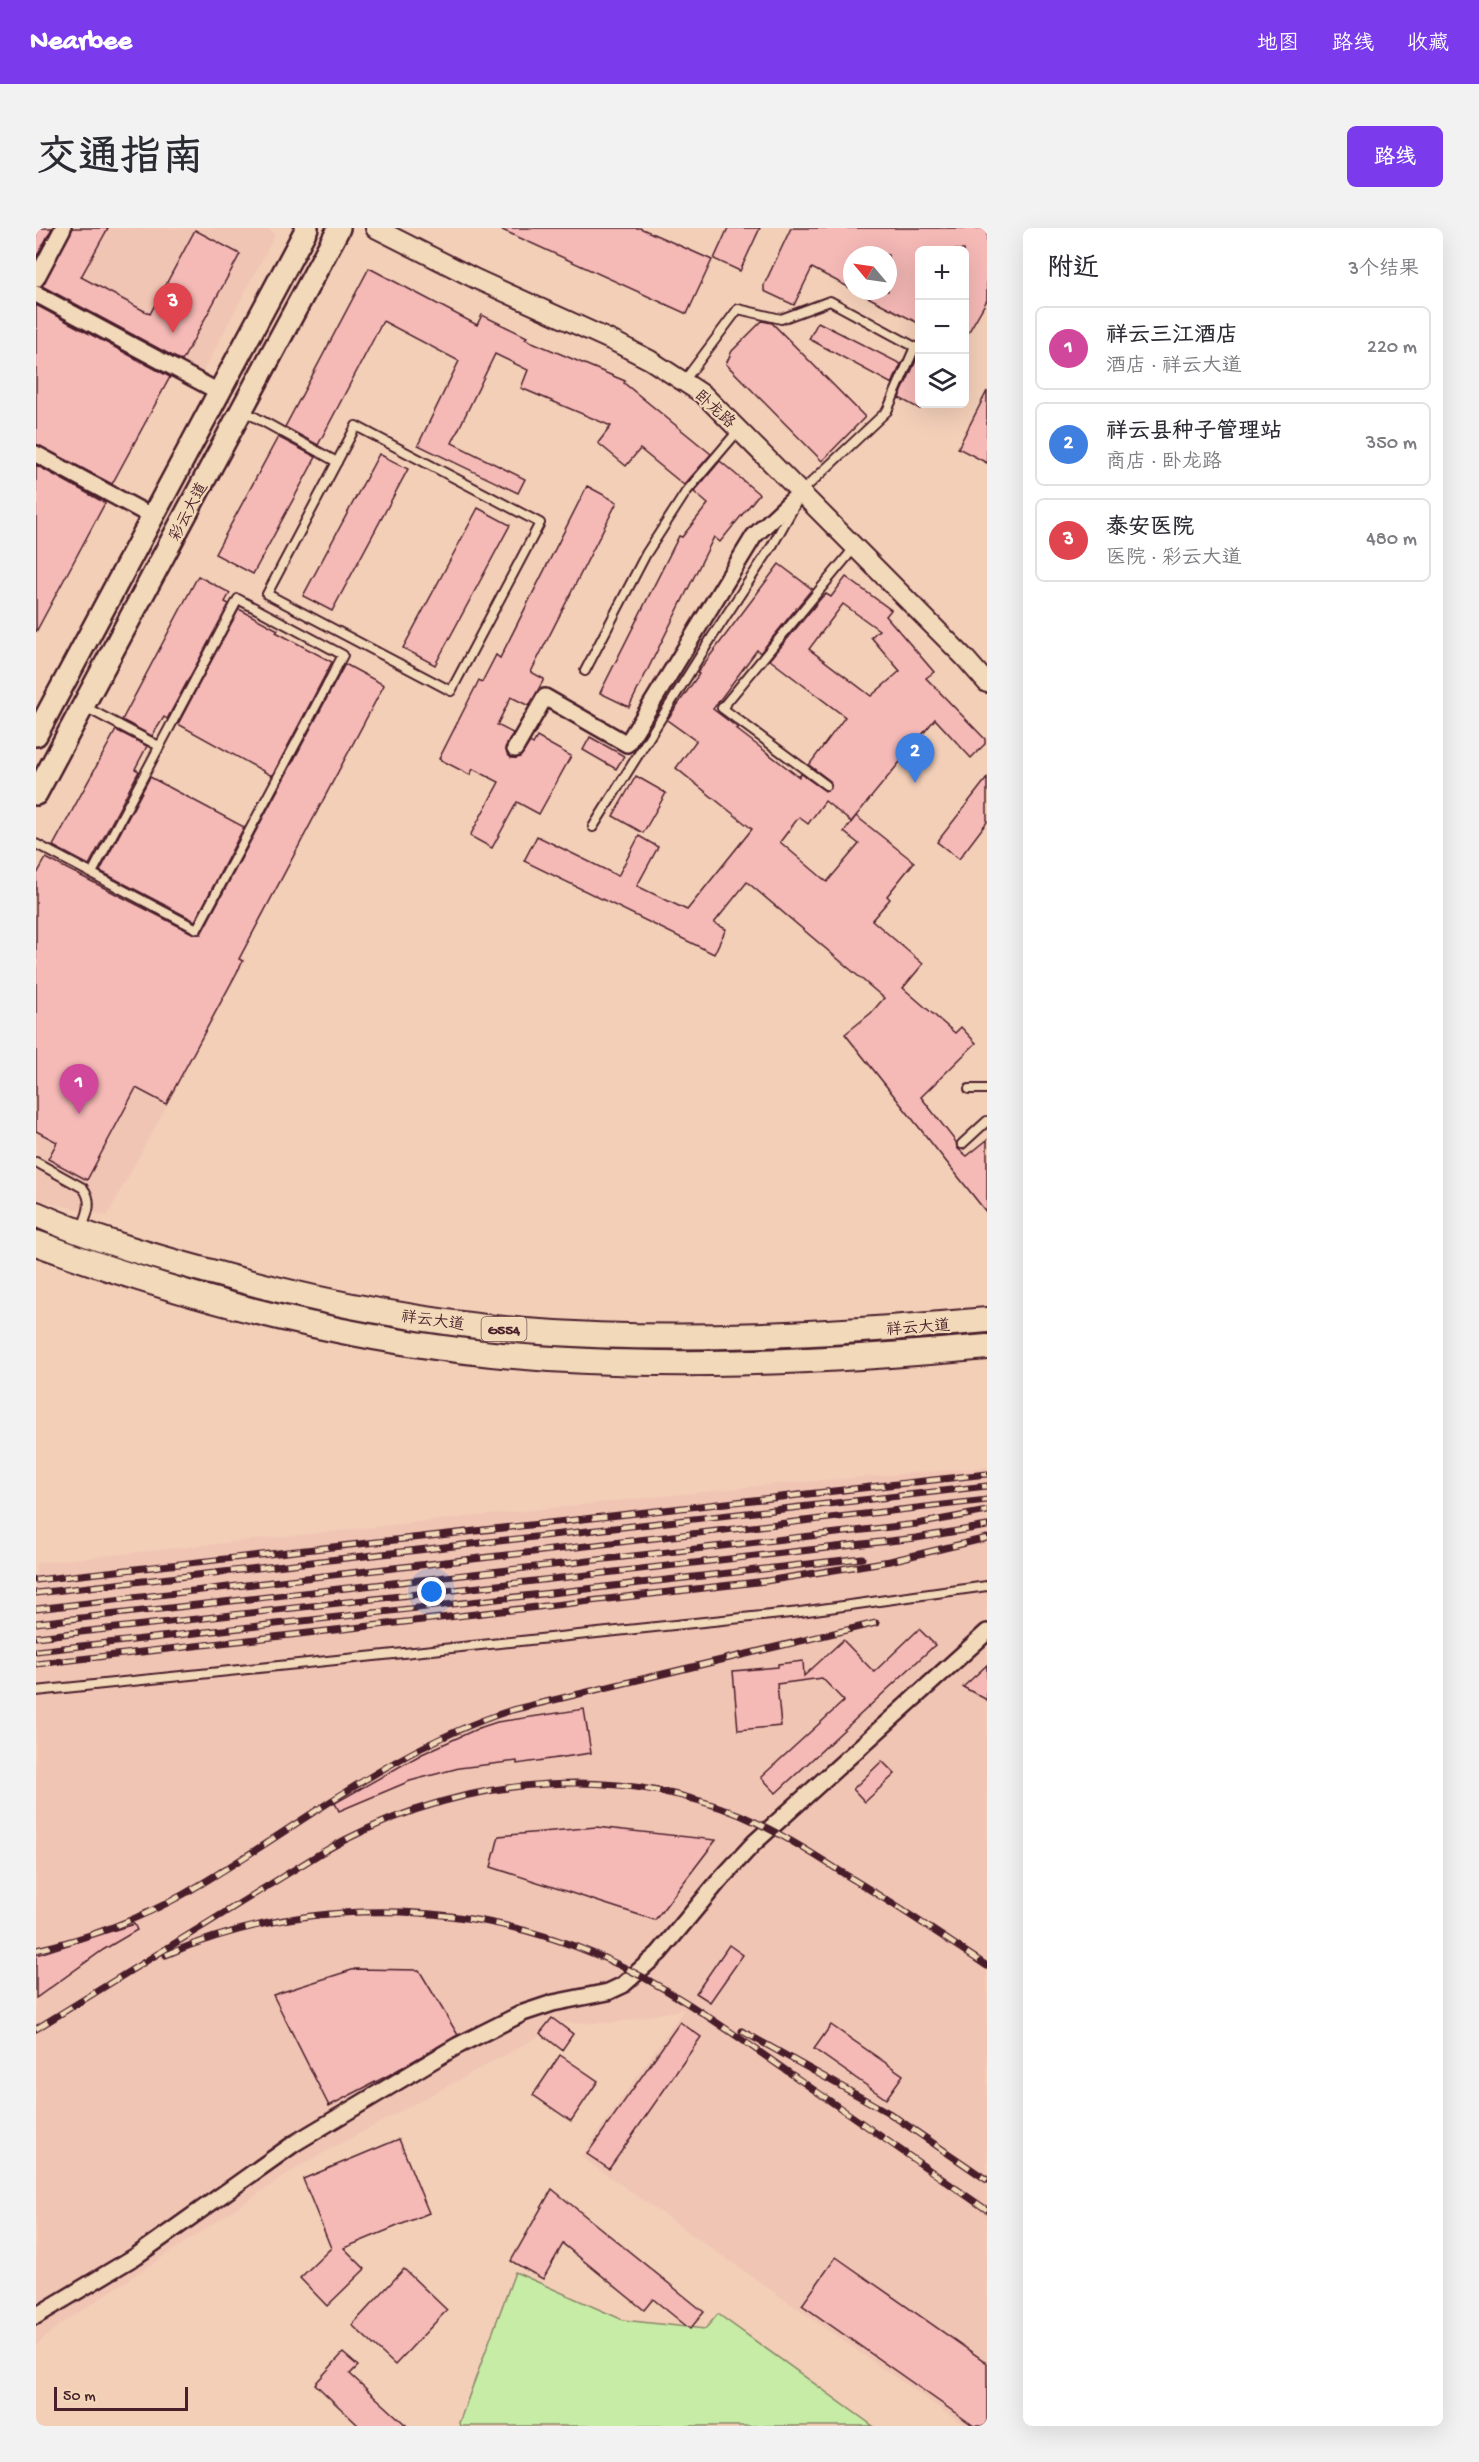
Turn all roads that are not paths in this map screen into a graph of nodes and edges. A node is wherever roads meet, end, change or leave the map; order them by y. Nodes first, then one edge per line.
1 (63, 228) edge
2 (307, 228) edge
3 (339, 228) edge
4 (375, 228) edge
5 (36, 279) edge
6 (36, 294) edge
7 (684, 381) junction
8 (219, 392) junction
9 (242, 410) junction
10 (740, 430) junction
11 (36, 454) edge
12 (338, 462) junction
13 (801, 492) junction
14 (153, 517) junction
15 (855, 547) junction
16 (585, 671) dead end
17 (987, 683) edge
18 (83, 706) junction
19 (36, 735) edge
20 (159, 746) junction
21 (515, 749) dead end
22 (826, 785) dead end
23 (36, 794) edge
24 (593, 827) dead end
25 (36, 844) edge
26 (92, 873) junction
27 (969, 1089) dead end
28 (987, 1089) edge
29 (987, 1121) edge
30 (962, 1144) dead end
31 (36, 1162) edge
32 (36, 1214) edge
33 (81, 1231) junction
34 (36, 1243) edge
35 (987, 1320) edge
36 (987, 1347) edge
37 (987, 1586) edge
38 (987, 1632) edge
39 (36, 1691) edge
40 (38, 2318) edge

1 - 5 street
2 - 8 main road, 彩云大道
3 - 9 main road, 彩云大道
4 - 7 street, 卧龙路
6 - 8 street
7 - 10 street, 卧龙路
7 - 13 lane
8 - 14 main road, 彩云大道
9 - 12 lane
9 - 18 main road, 彩云大道
10 - 13 street, 卧龙路
10 - 16 lane
11 - 14 street
12 - 12 lane
13 - 15 street, 卧龙路
13 - 21 street
13 - 24 lane
14 - 19 main road, 彩云大道
15 - 17 street, 卧龙路
15 - 22 lane
18 - 20 lane
18 - 23 main road, 彩云大道
20 - 26 lane
20 - 26 lane
25 - 26 lane
27 - 28 lane
29 - 30 lane
31 - 33 lane
32 - 33 highway, 祥云大道 / G554
33 - 35 highway, 祥云大道 / G554
34 - 36 highway, 祥云大道 / G554
37 - 39 lane
38 - 40 street

